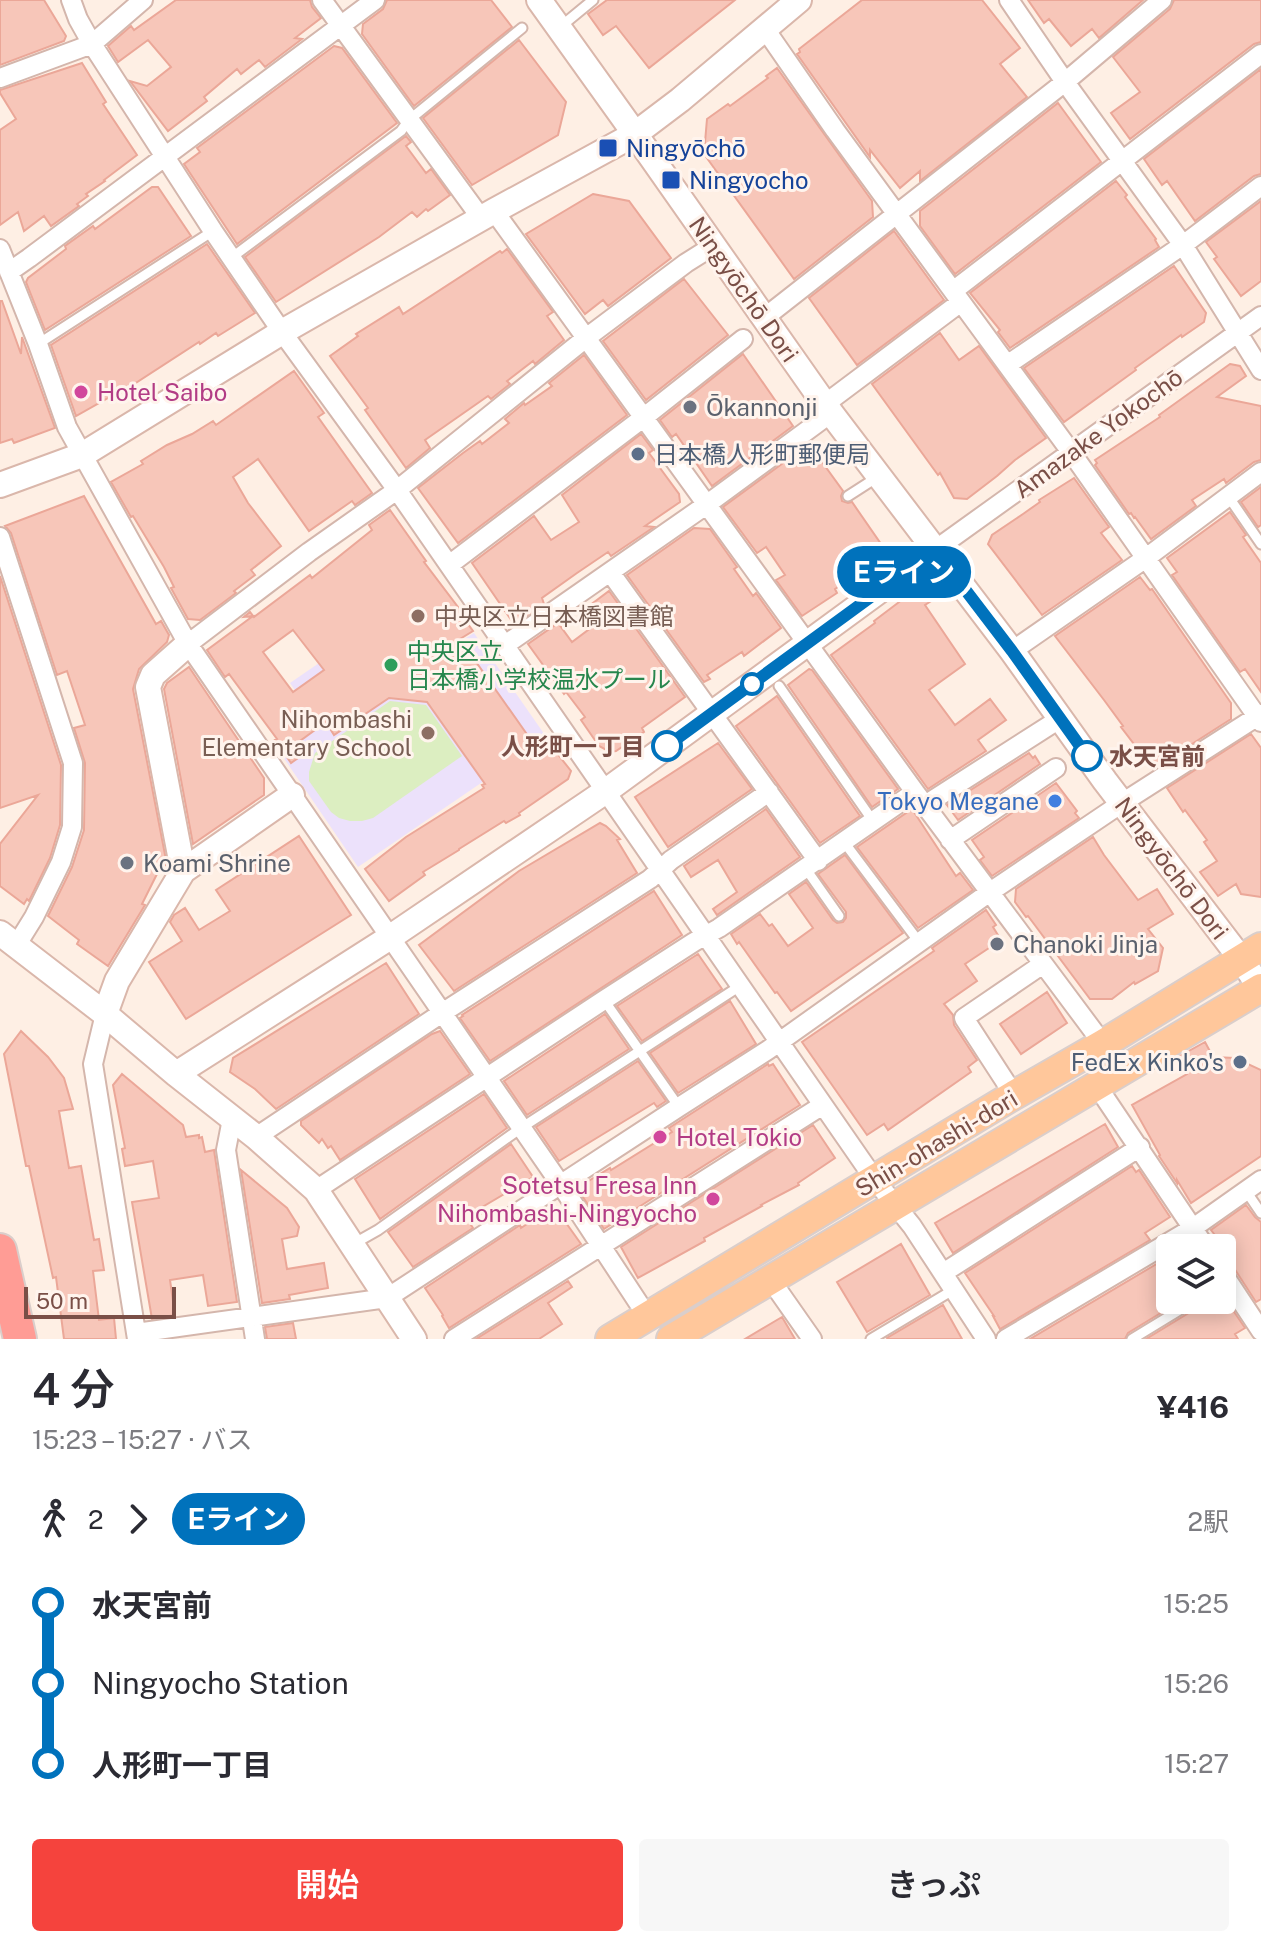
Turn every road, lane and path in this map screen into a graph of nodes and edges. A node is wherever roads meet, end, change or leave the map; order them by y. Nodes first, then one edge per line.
1 (71, 0) edge
2 (143, 0) edge
3 (322, 0) edge
4 (375, 0) edge
5 (539, 0) edge
6 (593, 0) edge
7 (1009, 0) edge
8 (1162, 0) edge
9 (779, 11) edge
10 (339, 26) junction
11 (522, 28) dead end
12 (559, 28) junction
13 (92, 44) junction
14 (1261, 54) edge
15 (0, 78) edge
16 (1065, 82) junction
17 (409, 120) junction
18 (635, 134) junction
19 (166, 156) junction
20 (1121, 160) junction
21 (1261, 186) edge
22 (896, 214) junction
23 (488, 215) junction
24 (213, 231) junction
25 (1183, 245) junction
26 (713, 246) junction
27 (0, 249) edge
28 (231, 258) junction
29 (9, 272) junction
30 (957, 296) junction
31 (1261, 316) edge
32 (764, 318) junction
33 (282, 332) junction
34 (1238, 332) junction
35 (586, 338) junction
36 (743, 339) dead end
37 (38, 344) junction
38 (1007, 365) junction
39 (1261, 370) edge
40 (828, 409) junction
41 (643, 418) junction
42 (1071, 452) junction
43 (82, 455) junction
44 (1261, 472) edge
45 (879, 476) junction
46 (0, 485) edge
47 (397, 490) junction
48 (848, 496) dead end
49 (1228, 496) junction
50 (706, 505) junction
51 (0, 537) edge
52 (1261, 544) edge
53 (935, 550) junction
54 (1146, 558) junction
55 (449, 565) junction
56 (610, 572) junction
57 (188, 644) junction
58 (807, 644) junction
59 (505, 645) junction
60 (1012, 651) junction
61 (779, 686) dead end
62 (712, 714) junction
63 (1061, 718) junction
64 (1260, 718) edge
65 (1056, 768) dead end
66 (606, 791) junction
67 (769, 792) junction
68 (292, 795) junction
69 (920, 799) junction
70 (1122, 803) junction
71 (873, 821) junction
72 (950, 840) junction
73 (844, 842) junction
74 (812, 865) junction
75 (661, 870) junction
76 (183, 871) junction
77 (990, 892) junction
78 (839, 916) dead end
79 (706, 936) junction
80 (389, 938) junction
81 (8, 939) edge
82 (919, 943) junction
83 (1251, 953) edge
84 (1043, 964) junction
85 (740, 986) junction
86 (1261, 988) edge
87 (604, 1000) junction
88 (442, 1013) junction
89 (105, 1014) junction
90 (780, 1042) junction
91 (1103, 1044) junction
92 (639, 1051) junction
93 (176, 1074) junction
94 (486, 1078) junction
95 (1097, 1086) junction
96 (1014, 1095) junction
97 (823, 1105) junction
98 (679, 1107) junction
99 (232, 1119) junction
100 (521, 1128) junction
101 (256, 1137) junction
102 (1140, 1147) junction
103 (875, 1180) junction
104 (561, 1185) junction
105 (1253, 1185) edge
106 (316, 1190) junction
107 (896, 1204) junction
108 (1261, 1213) edge
109 (1193, 1228) junction
110 (1197, 1234) edge
111 (352, 1245) junction
112 (602, 1247) junction
113 (0, 1250) edge
114 (943, 1273) junction
115 (770, 1279) junction
116 (953, 1290) junction
117 (1236, 1297) edge
118 (387, 1298) junction
119 (1173, 1314) edge
120 (647, 1316) junction
121 (251, 1317) junction
122 (1258, 1331) edge
123 (137, 1336) edge
124 (20, 1339) edge
125 (255, 1339) edge
126 (414, 1339) edge
127 (454, 1339) edge
128 (610, 1339) edge
129 (671, 1339) edge
130 (812, 1339) edge
131 (871, 1339) edge
132 (986, 1339) edge
133 (1006, 1339) edge
134 (1132, 1339) edge

1 - 13 street
2 - 13 street
3 - 10 street
4 - 10 street
5 - 12 street, Ningyōchō Dori
6 - 12 lane
7 - 16 street
8 - 16 street
9 - 18 street
9 - 22 street
10 - 17 street
10 - 19 street
11 - 17 lane
12 - 18 street, Ningyōchō Dori
13 - 15 street
13 - 19 street
14 - 20 street
16 - 20 street
16 - 22 street
17 - 23 street
17 - 28 lane
18 - 23 street
18 - 26 street, Ningyōchō Dori
19 - 24 street
19 - 29 street
20 - 25 street
20 - 30 street
21 - 25 street
22 - 30 street
22 - 32 street
23 - 33 street
23 - 35 street
24 - 28 street
24 - 37 lane
25 - 34 street
25 - 38 street
26 - 32 street, Ningyōchō Dori
26 - 35 street
27 - 29 street
28 - 33 street
29 - 37 street
30 - 38 street
30 - 40 street
31 - 34 street, Amazake Yokochō
32 - 40 street, Ningyōchō Dori
33 - 43 street
33 - 47 street
34 - 39 street
34 - 42 street, Amazake Yokochō
35 - 41 street
35 - 47 street
36 - 41 street
37 - 43 street
38 - 42 street
40 - 45 street, Ningyōchō Dori
40 - 50 street
41 - 50 street
41 - 55 street
42 - 53 street, Amazake Yokochō
42 - 54 street
43 - 46 street
43 - 57 street
44 - 49 street
45 - 48 lane
45 - 53 street, Ningyōchō Dori
47 - 55 street
47 - 57 street
49 - 52 lane
49 - 54 street
50 - 56 street
50 - 58 street
51 - 81 street
53 - 58 street
53 - 60 street, Ningyōchō Dori
54 - 60 street
54 - 64 street
55 - 59 street
56 - 59 street
56 - 62 street
57 - 68 street
57 - 76 street
58 - 62 street
58 - 69 street
59 - 66 street
60 - 63 street, Ningyōchō Dori
61 - 71 lane
62 - 66 street
62 - 67 street
63 - 69 street
63 - 70 street, Ningyōchō Dori
64 - 70 street
65 - 72 street
66 - 75 street
66 - 80 street
67 - 74 street
67 - 75 street
68 - 76 street
68 - 80 street
69 - 71 street
69 - 72 street
70 - 77 street
70 - 83 street, Ningyōchō Dori
71 - 73 street
72 - 77 street
73 - 74 street
73 - 82 lane
74 - 78 lane
74 - 79 street
75 - 79 street
75 - 88 street
76 - 89 street
77 - 82 street
77 - 84 street
79 - 85 street
79 - 87 street
80 - 88 street
80 - 93 street
81 - 89 street
82 - 90 street
83 - 86 street, Ningyōchō Dori
83 - 91 main road, Shin-ohashi-dori
84 - 91 street
84 - 96 street
85 - 90 street
85 - 92 lane
86 - 95 main road, Shin-ohashi-dori
87 - 92 lane
87 - 94 street
88 - 94 street
88 - 101 street
89 - 93 street
89 - 123 street
90 - 97 street
90 - 98 street
91 - 96 main road, Shin-ohashi-dori
92 - 98 lane
92 - 100 lane
93 - 99 street
94 - 100 street
94 - 106 street
95 - 102 street
95 - 107 main road, Shin-ohashi-dori
96 - 103 main road, Shin-ohashi-dori
97 - 103 street
97 - 112 street
98 - 104 street
99 - 101 street
99 - 121 street
100 - 104 street
100 - 111 lane
101 - 106 street
102 - 109 street
102 - 114 street
103 - 107 street
103 - 120 main road, Shin-ohashi-dori
104 - 112 street
104 - 118 street
105 - 108 lane
105 - 109 street
106 - 111 street
107 - 114 street
107 - 115 main road, Shin-ohashi-dori
109 - 110 street
109 - 133 street
111 - 118 street
112 - 120 street
112 - 127 street
113 - 124 highway
114 - 116 street
115 - 129 main road, Shin-ohashi-dori
115 - 130 street
116 - 131 lane
116 - 132 street
117 - 122 street
118 - 121 street
118 - 126 street
119 - 134 lane
120 - 128 main road, Shin-ohashi-dori
121 - 123 street
121 - 125 street

